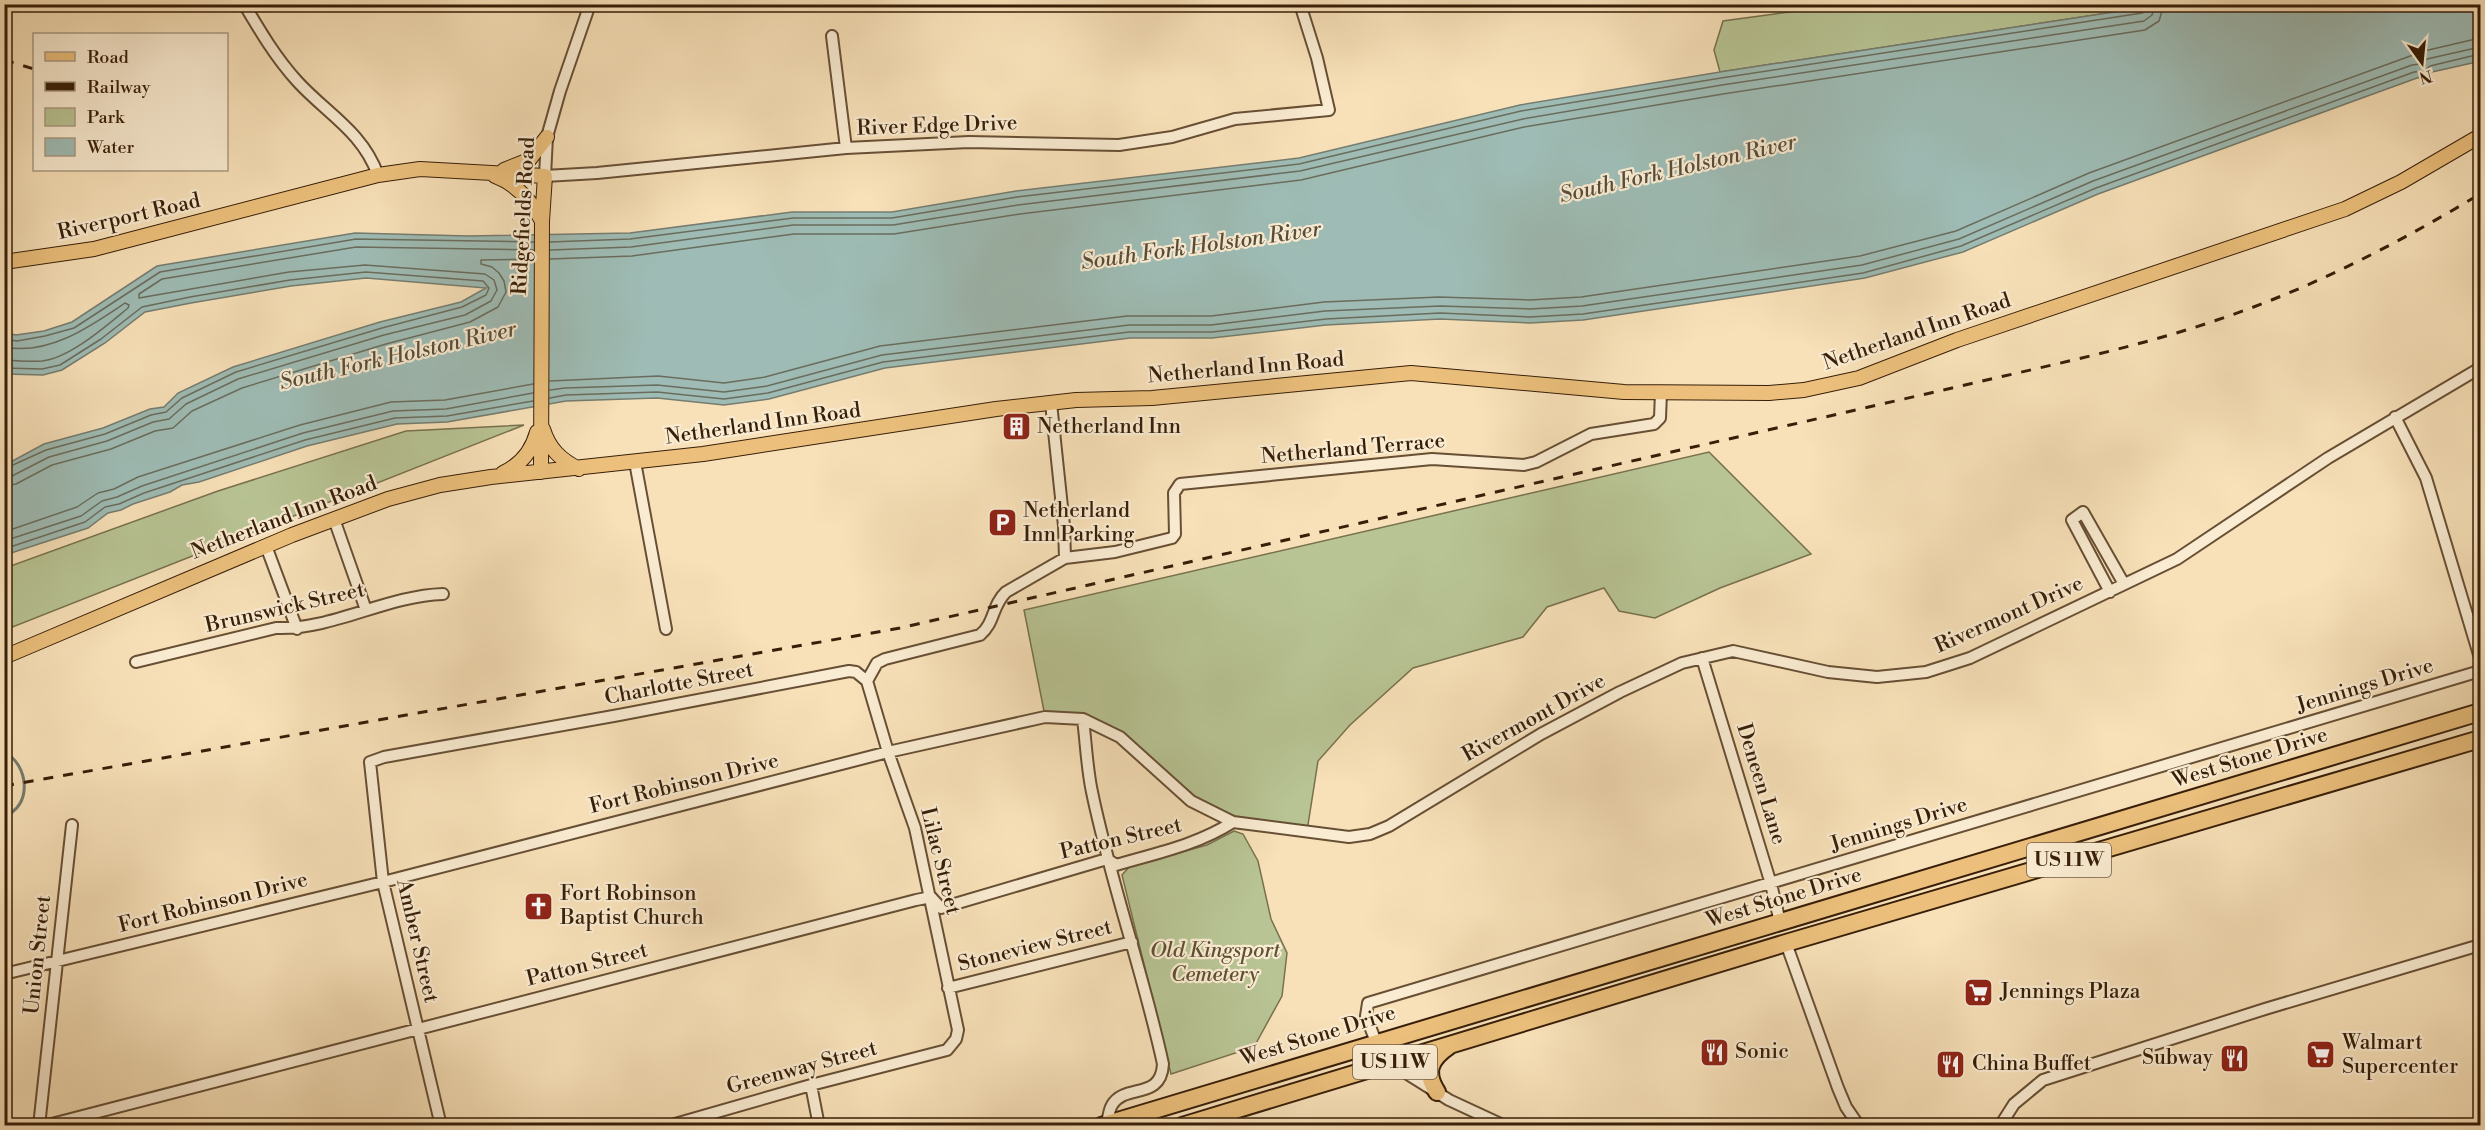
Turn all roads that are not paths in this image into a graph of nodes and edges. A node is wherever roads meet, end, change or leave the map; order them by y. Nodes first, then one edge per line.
1 (244, 4) edge
2 (590, 4) edge
3 (1300, 4) edge
4 (832, 36) dead end
5 (2481, 136) edge
6 (547, 137) junction
7 (846, 148) junction
8 (484, 172) junction
9 (378, 175) junction
10 (544, 176) junction
11 (542, 221) junction
12 (4, 262) edge
13 (2481, 368) edge
14 (1661, 392) junction
15 (1051, 403) junction
16 (2395, 417) junction
17 (541, 434) junction
18 (635, 462) junction
19 (579, 469) junction
20 (541, 472) junction
21 (491, 477) junction
22 (334, 519) junction
23 (267, 546) junction
24 (1065, 558) junction
25 (2124, 584) junction
26 (2110, 592) junction
27 (442, 594) dead end
28 (366, 610) junction
29 (297, 629) junction
30 (666, 629) dead end
31 (4, 657) edge
32 (1702, 658) junction
33 (2481, 658) edge
34 (136, 662) dead end
35 (2481, 671) edge
36 (867, 681) junction
37 (2481, 712) edge
38 (1083, 719) junction
39 (2481, 739) edge
40 (888, 752) junction
41 (370, 762) joint
42 (1233, 822) junction
43 (72, 825) dead end
44 (1349, 837) joint
45 (1107, 859) junction
46 (382, 882) junction
47 (1771, 884) junction
48 (931, 897) junction
49 (1780, 922) junction
50 (1132, 942) junction
51 (1786, 943) junction
52 (2481, 945) edge
53 (56, 961) junction
54 (4, 974) edge
55 (948, 988) junction
56 (417, 1029) junction
57 (1376, 1042) junction
58 (1454, 1043) junction
59 (947, 1050) joint
60 (1384, 1065) junction
61 (811, 1085) junction
62 (1437, 1092) junction
63 (39, 1125) edge
64 (44, 1125) edge
65 (441, 1125) edge
66 (668, 1125) edge
67 (819, 1125) edge
68 (1105, 1125) edge
69 (1182, 1125) edge
70 (1504, 1125) edge
71 (1859, 1125) edge
72 (2000, 1125) edge

1 - 9 street
2 - 6 street, Ridgefields Road
3 - 7 street, River Edge Drive
4 - 7 street
5 - 14 main road, Netherland Inn Road
6 - 8 main road
6 - 10 street, Ridgefields Road
7 - 10 street, River Edge Drive
8 - 9 main road, Riverport Road
8 - 10 main road, Riverport Road
8 - 11 main road
9 - 12 main road, Riverport Road
10 - 11 main road, Ridgefields Road
11 - 17 main road, Ridgefields Road
13 - 16 street, Rivermont Drive
14 - 15 main road, Netherland Inn Road
14 - 24 street, Netherland Terrace
15 - 18 main road, Netherland Inn Road
15 - 24 street
16 - 25 street, Rivermont Drive
16 - 33 street
17 - 19 main road
17 - 20 main road, Ridgefields Road
17 - 21 main road
18 - 19 main road, Netherland Inn Road
18 - 30 street
19 - 20 main road, Netherland Inn Road
20 - 21 main road, Netherland Inn Road
21 - 22 main road, Netherland Inn Road
22 - 23 main road, Netherland Inn Road
22 - 28 street
23 - 29 street
23 - 31 main road, Netherland Inn Road
24 - 36 street
25 - 26 street, Rivermont Drive
25 - 26 street
26 - 32 street, Rivermont Drive
27 - 28 street, Brunswick Street
28 - 29 street, Brunswick Street
29 - 34 street, Brunswick Street
32 - 44 street, Rivermont Drive
32 - 47 street, Deneen Lane
35 - 47 street, Jennings Drive
36 - 40 street, Lilac Street
36 - 41 street, Charlotte Street
37 - 49 highway, West Stone Drive / US 11W
38 - 40 street, Fort Robinson Drive
38 - 42 street, Fort Robinson Drive
38 - 45 street
39 - 51 highway, West Stone Drive / US 11W
40 - 46 street, Fort Robinson Drive
40 - 48 street, Lilac Street
41 - 46 street, Amber Street
42 - 44 street, Fort Robinson Drive
42 - 45 street, Patton Street
43 - 53 street, Union Street
45 - 48 street, Patton Street
45 - 50 street
46 - 53 street, Fort Robinson Drive
46 - 56 street, Amber Street
47 - 49 street, Deneen Lane
47 - 57 street, Jennings Drive
48 - 55 street, Lilac Street
48 - 56 street, Patton Street
49 - 51 highway
49 - 57 highway, West Stone Drive / US 11W
50 - 55 street, Stoneview Street
50 - 68 street
51 - 58 highway, West Stone Drive / US 11W
51 - 71 street
52 - 72 street
53 - 54 street, Fort Robinson Drive
53 - 63 street, Union Street
55 - 59 street, Lilac Street
56 - 64 street, Patton Street
56 - 65 street, Amber Street
57 - 60 highway
57 - 68 highway, West Stone Drive / US 11W
58 - 60 highway, West Stone Drive / US 11W
58 - 62 highway
59 - 61 street, Greenway Street
60 - 62 street
60 - 69 highway, West Stone Drive / US 11W
61 - 66 street, Greenway Street
61 - 67 street
62 - 70 street

